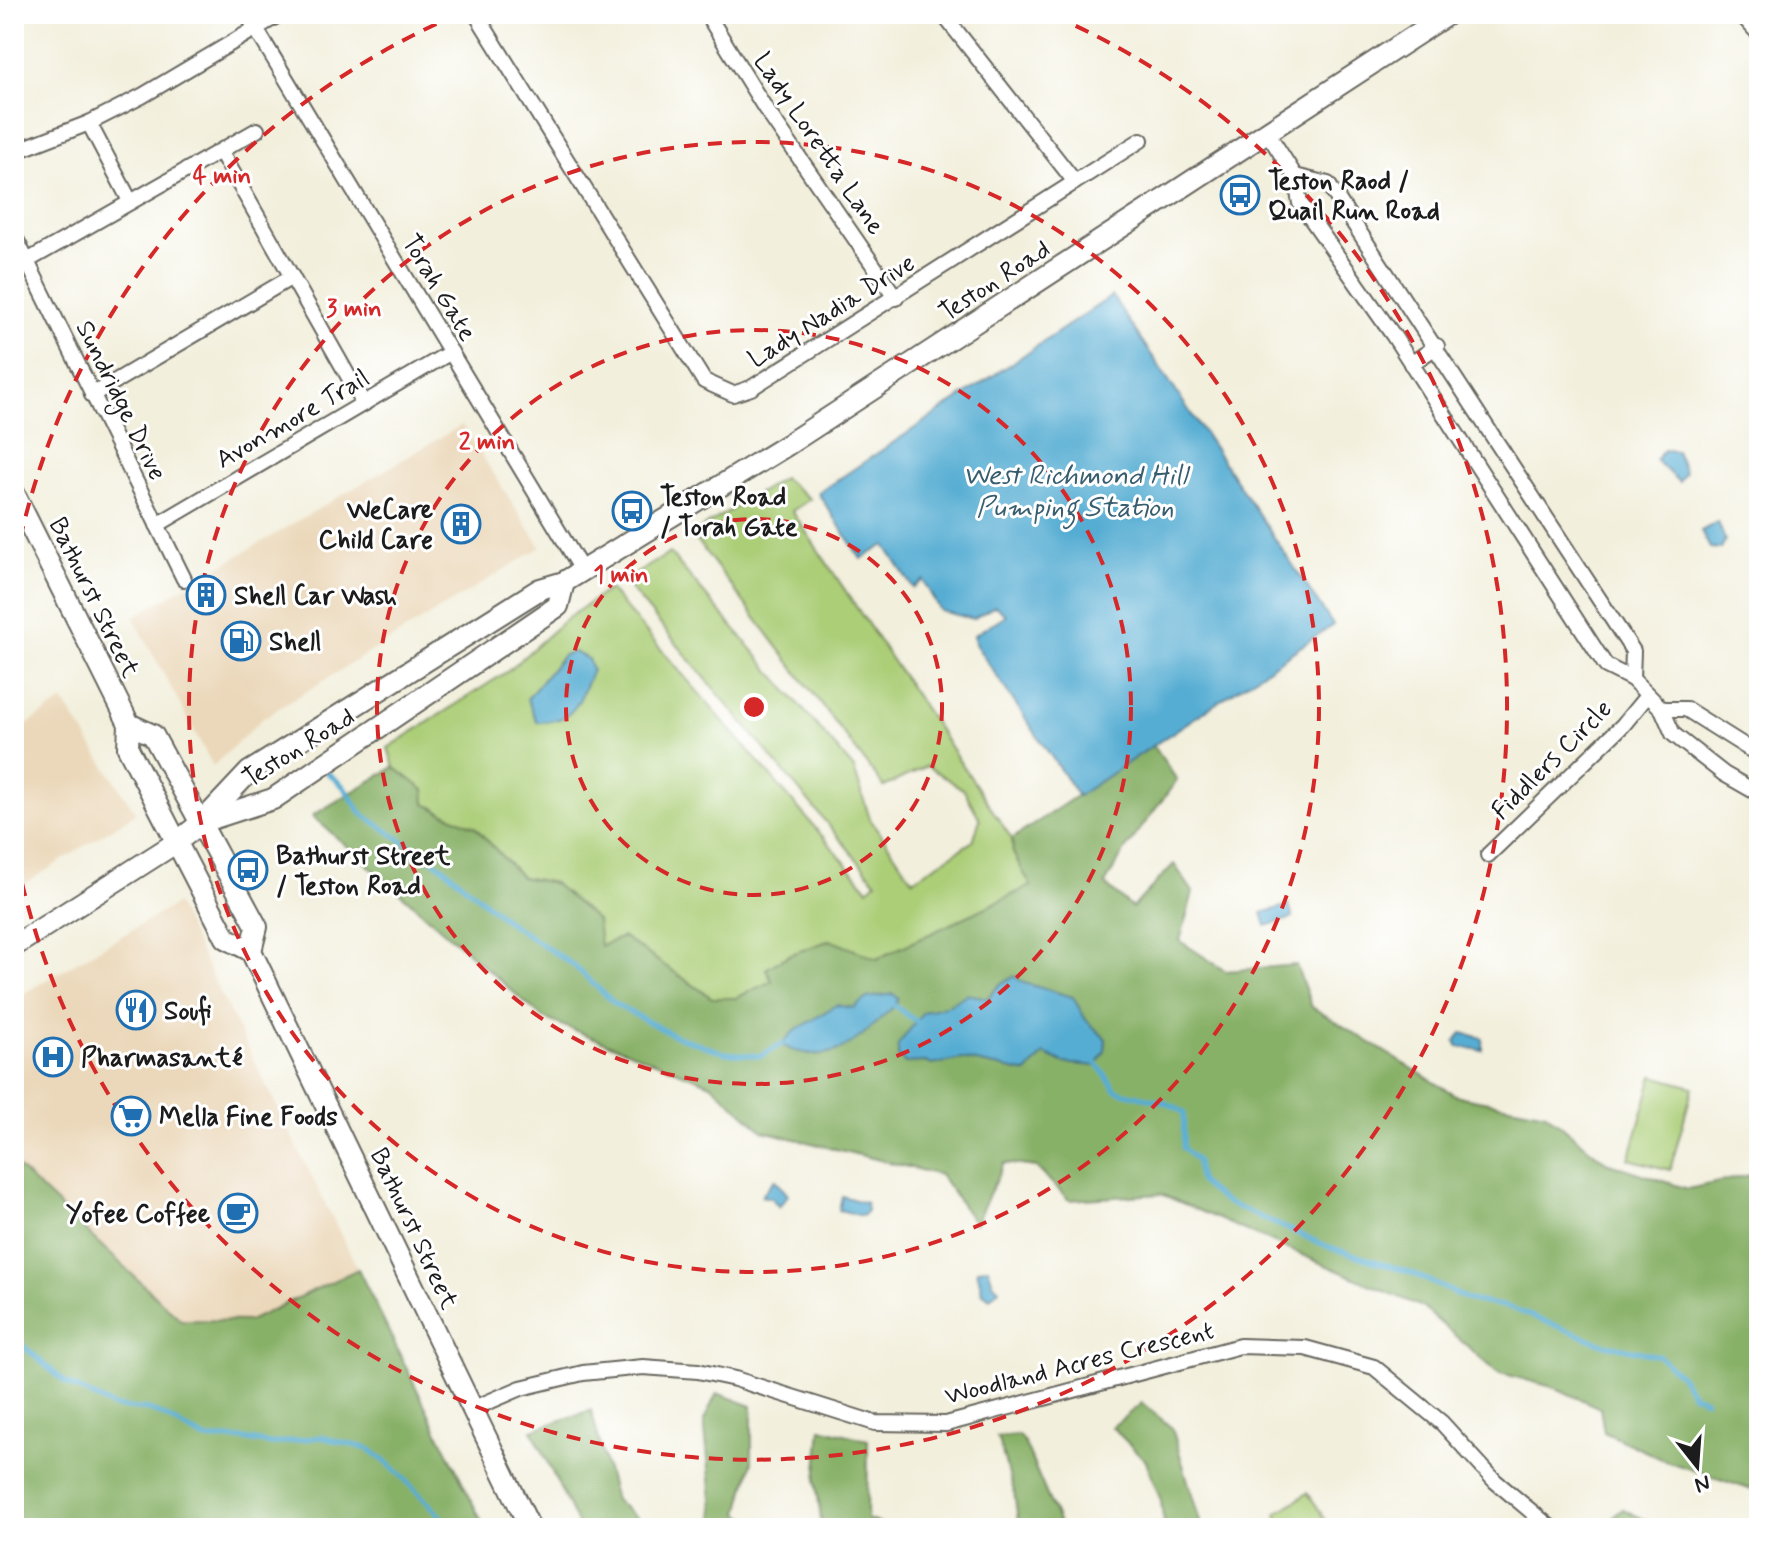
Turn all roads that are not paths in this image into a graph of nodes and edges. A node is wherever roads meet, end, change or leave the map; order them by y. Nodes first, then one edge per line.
1 (247, 14) edge
2 (280, 14) edge
3 (476, 14) edge
4 (707, 14) edge
5 (943, 14) edge
6 (1448, 14) edge
7 (1741, 14) edge
8 (256, 28) junction
9 (1759, 34) edge
10 (89, 123) junction
11 (257, 130) dead end
12 (1267, 132) junction
13 (1141, 140) dead end
14 (14, 152) edge
15 (221, 152) junction
16 (1295, 176) junction
17 (1075, 182) junction
18 (130, 201) junction
19 (17, 241) dead end
20 (27, 261) junction
21 (292, 277) junction
22 (896, 298) junction
23 (1437, 346) junction
24 (451, 352) junction
25 (1411, 364) junction
26 (92, 395) junction
27 (364, 404) junction
28 (14, 495) edge
29 (1540, 508) junction
30 (157, 525) junction
31 (1516, 525) junction
32 (582, 570) junction
33 (184, 579) dead end
34 (564, 582) junction
35 (1632, 679) junction
36 (1646, 697) junction
37 (1662, 709) junction
38 (129, 724) junction
39 (1759, 755) edge
40 (1759, 794) edge
41 (202, 822) junction
42 (177, 842) junction
43 (1488, 855) dead end
44 (14, 946) edge
45 (251, 951) junction
46 (472, 1409) junction
47 (530, 1528) edge
48 (1551, 1528) edge

1 - 8 street, Torah Gate
2 - 8 street
3 - 22 street, Lady Nadia Drive
4 - 22 street, Lady Loretta Lane
5 - 17 street
6 - 12 main road, Teston Road
7 - 9 street
8 - 10 street
8 - 24 street, Torah Gate
10 - 14 street
10 - 18 street
11 - 15 street
12 - 16 street
12 - 32 main road, Teston Road
13 - 17 street, Lady Nadia Drive
15 - 18 street
15 - 21 street
16 - 23 street
16 - 25 street
17 - 22 street, Lady Nadia Drive
18 - 20 street
19 - 20 street, Sundridge Drive
20 - 26 street, Sundridge Drive
21 - 26 street
21 - 27 street
23 - 25 street
23 - 29 street
24 - 27 street, Avonmore Trail
24 - 32 street, Torah Gate
25 - 31 street
26 - 30 street, Sundridge Drive
27 - 30 street, Avonmore Trail
28 - 38 main road, Bathurst Street
29 - 31 street
29 - 35 street
30 - 33 street, Sundridge Drive
31 - 35 street
32 - 34 main road, Teston Road
34 - 41 main road, Teston Road
34 - 41 main road, Teston Road
35 - 36 street
36 - 37 street
36 - 43 street, Fiddlers Circle
37 - 39 street
37 - 40 street
38 - 41 main road, Bathurst Street
38 - 42 main road, Bathurst Street
41 - 42 main road
41 - 45 main road, Bathurst Street
42 - 44 main road
42 - 45 main road, Bathurst Street
45 - 46 main road, Bathurst Street
46 - 47 main road, Bathurst Street
46 - 48 street, Woodland Acres Crescent

